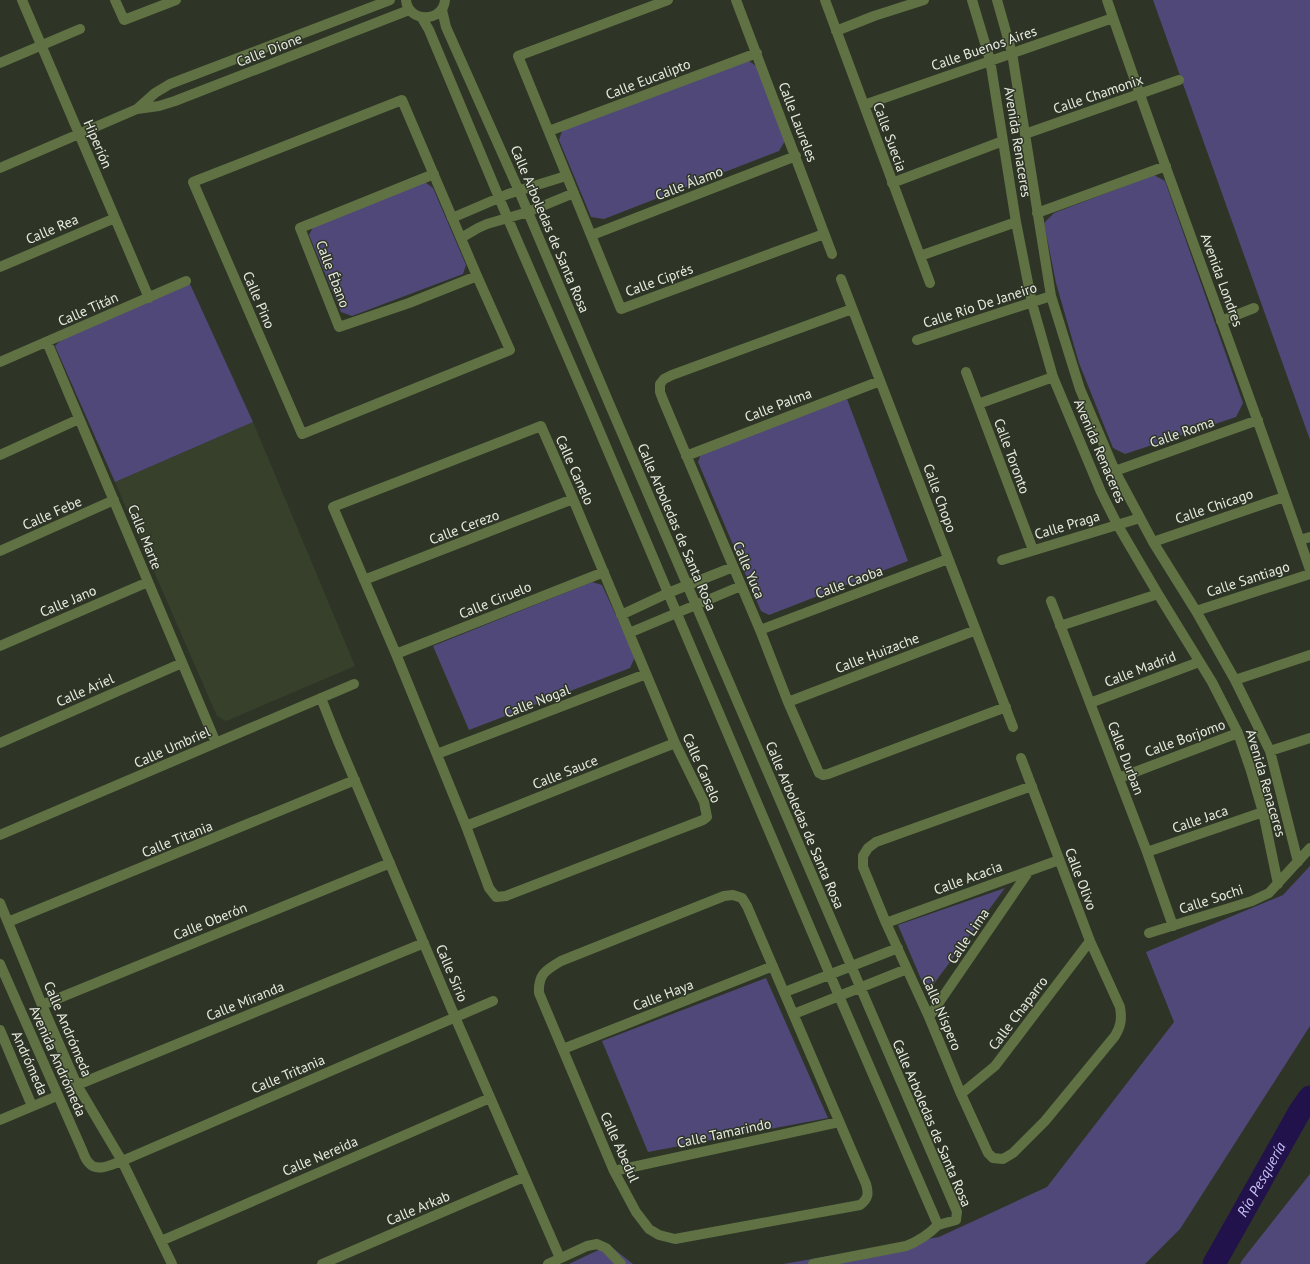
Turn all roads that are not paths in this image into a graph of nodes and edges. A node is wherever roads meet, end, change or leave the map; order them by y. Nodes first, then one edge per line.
1 (22, 0) edge
2 (115, 0) edge
3 (176, 0) edge
4 (390, 0) edge
5 (406, 0) edge
6 (668, 0) edge
7 (736, 0) edge
8 (824, 0) edge
9 (924, 0) edge
10 (972, 0) edge
11 (997, 0) edge
12 (1107, 0) edge
13 (446, 3) edge
14 (409, 10) junction
15 (422, 18) junction
16 (1113, 18) junction
17 (80, 29) dead end
18 (836, 31) junction
19 (41, 46) junction
20 (757, 53) junction
21 (1012, 53) junction
22 (990, 60) junction
23 (0, 63) edge
24 (1179, 80) dead end
25 (1140, 93) junction
26 (864, 105) junction
27 (137, 109) junction
28 (549, 131) junction
29 (78, 134) junction
30 (1026, 134) junction
31 (1003, 140) junction
32 (796, 156) junction
33 (1166, 166) junction
34 (0, 168) edge
35 (434, 174) junction
36 (566, 176) junction
37 (892, 183) junction
38 (519, 190) junction
39 (574, 193) junction
40 (504, 196) junction
41 (1037, 213) junction
42 (523, 214) junction
43 (115, 218) junction
44 (452, 218) junction
45 (508, 219) junction
46 (1016, 222) junction
47 (824, 234) junction
48 (592, 235) junction
49 (461, 238) junction
50 (832, 254) dead end
51 (920, 256) junction
52 (0, 267) edge
53 (477, 276) junction
54 (841, 279) dead end
55 (186, 281) dead end
56 (930, 283) dead end
57 (1051, 296) junction
58 (149, 298) junction
59 (1032, 303) junction
60 (852, 308) junction
61 (1254, 308) dead end
62 (1221, 321) junction
63 (918, 340) dead end
64 (47, 342) junction
65 (0, 362) edge
66 (966, 372) dead end
67 (1054, 377) junction
68 (880, 381) junction
69 (978, 404) junction
70 (79, 419) junction
71 (1258, 420) junction
72 (0, 455) edge
73 (686, 456) junction
74 (1115, 471) junction
75 (1284, 497) junction
76 (573, 498) junction
77 (114, 500) junction
78 (1140, 518) junction
79 (1117, 524) junction
80 (1310, 537) edge
81 (1300, 540) junction
82 (1153, 542) junction
83 (1033, 550) junction
84 (0, 551) edge
85 (948, 559) junction
86 (1002, 560) dead end
87 (733, 567) junction
88 (1310, 570) edge
89 (604, 572) junction
90 (1310, 574) edge
91 (364, 580) junction
92 (148, 582) junction
93 (687, 586) junction
94 (741, 586) junction
95 (668, 593) junction
96 (1158, 594) junction
97 (1051, 601) dead end
98 (696, 605) junction
99 (1196, 611) junction
100 (676, 613) junction
101 (621, 615) junction
102 (1060, 626) junction
103 (760, 630) junction
104 (976, 630) junction
105 (629, 633) junction
106 (0, 646) edge
107 (396, 654) junction
108 (1310, 655) edge
109 (1199, 662) junction
110 (182, 663) junction
111 (646, 674) junction
112 (1235, 680) junction
113 (354, 684) dead end
114 (321, 698) junction
115 (788, 702) junction
116 (1090, 703) junction
117 (1006, 707) junction
118 (1013, 727) dead end
119 (1238, 733) junction
120 (1310, 738) edge
121 (216, 742) junction
122 (0, 743) edge
123 (675, 743) junction
124 (1270, 751) junction
125 (436, 754) junction
126 (1021, 758) dead end
127 (1119, 778) junction
128 (355, 780) junction
129 (1032, 786) junction
130 (1263, 812) junction
131 (466, 826) junction
132 (0, 835) edge
133 (1310, 848) edge
134 (1148, 852) junction
135 (1059, 860) junction
136 (1298, 862) junction
137 (390, 863) junction
138 (1029, 871) junction
139 (1278, 884) junction
140 (0, 903) edge
141 (8, 922) junction
142 (886, 923) junction
143 (1173, 926) junction
144 (1149, 933) dead end
145 (1090, 941) junction
146 (424, 943) junction
147 (898, 948) junction
148 (0, 964) edge
149 (773, 966) junction
150 (850, 967) junction
151 (907, 969) junction
152 (830, 975) junction
153 (859, 988) junction
154 (785, 992) junction
155 (839, 996) junction
156 (493, 1001) dead end
157 (42, 1005) junction
158 (1120, 1007) joint
159 (794, 1014) junction
160 (455, 1017) junction
161 (929, 1017) junction
162 (0, 1030) edge
163 (563, 1049) junction
164 (77, 1086) junction
165 (961, 1094) junction
166 (57, 1096) junction
167 (490, 1098) junction
168 (32, 1106) junction
169 (0, 1120) edge
170 (839, 1122) junction
171 (122, 1160) junction
172 (94, 1167) joint
173 (614, 1171) junction
174 (524, 1177) junction
175 (938, 1225) junction
176 (161, 1241) junction
177 (560, 1258) junction
178 (172, 1264) edge
179 (322, 1264) edge
180 (548, 1264) edge
181 (621, 1264) edge
182 (813, 1264) edge

1 - 19 street, Hiperión
2 - 3 street
4 - 27 street, Calle Dione
5 - 14 street
6 - 28 street, Calle Ciprés
7 - 20 street, Calle Laureles
8 - 18 street, Calle Suecia
9 - 18 street
10 - 22 street, Avenida Renaceres
11 - 21 street, Avenida Renaceres
12 - 16 street, Avenida Londres
13 - 15 street
13 - 38 street, Calle Arboledas de Santa Rosa
14 - 15 street
14 - 27 street, Calle Dione
15 - 40 street
16 - 21 street, Calle Buenos Aires
16 - 25 street, Avenida Londres
17 - 19 street
18 - 26 street, Calle Suecia
19 - 23 street
19 - 29 street, Hiperión
20 - 28 street, Calle Eucalipto
20 - 32 street, Calle Laureles
21 - 22 street, Calle Buenos Aires
21 - 30 street, Avenida Renaceres
22 - 26 street, Calle Buenos Aires
22 - 31 street, Avenida Renaceres
24 - 25 street, Calle Chamonix
25 - 30 street, Calle Chamonix
25 - 33 street, Avenida Londres
26 - 37 street, Calle Suecia
27 - 29 street, Calle Dione
28 - 36 street, Calle Ciprés
29 - 34 street, Calle Dione
29 - 43 street, Hiperión
30 - 41 street, Avenida Renaceres
31 - 37 street
31 - 46 street, Avenida Renaceres
32 - 47 street, Calle Laureles
32 - 48 street, Calle Álamo
33 - 41 street
33 - 62 street, Avenida Londres
35 - 44 street, Calle Pino
35 - 53 street, Calle Ébano
35 - 53 street, Calle Pino
36 - 38 street
36 - 39 street, Calle Ciprés
37 - 51 street, Calle Suecia
38 - 40 street
38 - 42 street, Calle Arboledas de Santa Rosa
39 - 42 street
39 - 48 street, Calle Ciprés
40 - 44 street
40 - 45 street
41 - 57 street, Avenida Renaceres
42 - 45 street
42 - 93 street, Calle Arboledas de Santa Rosa
43 - 52 street, Calle Rea
43 - 58 street, Hiperión
44 - 49 street, Calle Pino
45 - 49 street
45 - 95 street
46 - 51 street
46 - 59 street, Avenida Renaceres
47 - 48 street, Calle Ciprés
47 - 50 street, Calle Laureles
49 - 53 street, Calle Pino
51 - 56 street, Calle Suecia
54 - 60 street, Calle Chopo
55 - 58 street, Calle Titán
57 - 59 street, Calle Río De Janeiro
57 - 74 street, Avenida Renaceres
58 - 64 street, Calle Titán
59 - 63 street, Calle Río De Janeiro
59 - 67 street, Avenida Renaceres
60 - 68 street, Calle Chopo
60 - 73 street, Calle Yuca
61 - 62 street
62 - 71 street, Avenida Londres
64 - 65 street, Calle Titán
64 - 70 street, Calle Marte
66 - 69 street, Calle Toronto
67 - 69 street
67 - 79 street, Avenida Renaceres
68 - 73 street, Calle Palma
68 - 85 street, Calle Chopo
69 - 83 street, Calle Toronto
70 - 72 street
70 - 77 street, Calle Marte
71 - 74 street, Calle Roma
71 - 75 street, Avenida Londres
73 - 87 street, Calle Yuca
74 - 78 street, Avenida Renaceres
75 - 81 street, Avenida Londres
75 - 82 street, Calle Chicago
76 - 89 street, Calle Canelo
76 - 91 street, Calle Cerezo
76 - 91 street, Calle Canelo
77 - 84 street, Calle Febe
77 - 92 street, Calle Marte
78 - 79 street, Calle Praga
78 - 82 street, Avenida Renaceres
79 - 83 street, Calle Praga
79 - 96 street, Avenida Renaceres
80 - 81 street
81 - 88 street, Avenida Londres
82 - 99 street, Avenida Renaceres
83 - 86 street, Calle Praga
85 - 103 street, Calle Caoba
85 - 104 street, Calle Chopo
87 - 93 street
87 - 94 street, Calle Yuca
89 - 101 street, Calle Canelo
89 - 107 street, Calle Ciruelo
90 - 99 street, Calle Santiago
91 - 107 street, Calle Canelo
92 - 106 street, Calle Jano
92 - 110 street, Calle Marte
93 - 95 street
93 - 98 street, Calle Arboledas de Santa Rosa
94 - 98 street
94 - 103 street, Calle Yuca
95 - 100 street
95 - 101 street
96 - 102 street
96 - 109 street, Avenida Renaceres
97 - 102 street, Calle Durban
98 - 100 street
98 - 150 street, Calle Arboledas de Santa Rosa
99 - 112 street, Avenida Renaceres
100 - 105 street
100 - 152 street
101 - 105 street, Calle Canelo
102 - 116 street, Calle Durban
103 - 115 street, Calle Yuca
104 - 115 street, Calle Huizache
104 - 117 street, Calle Chopo
105 - 111 street, Calle Canelo
107 - 125 street, Calle Canelo
108 - 112 street
109 - 116 street, Calle Madrid
109 - 119 street, Avenida Renaceres
110 - 121 street, Calle Marte
110 - 122 street, Calle Ariel
111 - 123 street, Calle Canelo
111 - 125 street, Calle Nogal
112 - 124 street, Avenida Renaceres
113 - 114 street, Calle Umbriel
114 - 121 street, Calle Umbriel
114 - 128 street, Calle Sirio
115 - 117 street, Calle Yuca
116 - 127 street, Calle Durban
117 - 118 street, Calle Chopo
119 - 127 street, Calle Borjomo
119 - 130 street, Avenida Renaceres
120 - 124 street
121 - 132 street, Calle Umbriel
123 - 131 street, Calle Sauce
123 - 131 street, Calle Canelo
124 - 136 street, Avenida Renaceres
125 - 131 street, Calle Canelo
126 - 129 street, Calle Olivo
127 - 134 street, Calle Durban
128 - 137 street, Calle Sirio
128 - 141 street, Calle Titania
129 - 135 street, Calle Olivo
129 - 142 street, Calle Níspero
130 - 134 street, Calle Jaca
130 - 139 street, Avenida Renaceres
133 - 136 street, Calle Sochi
134 - 143 street, Calle Durban
135 - 138 street, Calle Acacia
135 - 145 street, Calle Olivo
136 - 139 street, Calle Sochi
137 - 146 street, Calle Sirio
137 - 157 street, Calle Oberón
138 - 142 street, Calle Acacia
138 - 161 street, Calle Lima
139 - 143 street, Calle Sochi
140 - 141 street, Calle Andrómeda
141 - 157 street, Calle Andrómeda
142 - 147 street, Calle Níspero
143 - 144 street, Calle Sochi
145 - 158 street, Calle Olivo
145 - 165 street, Calle Chaparro
146 - 160 street, Calle Sirio
146 - 164 street, Calle Miranda
147 - 150 street
147 - 151 street, Calle Níspero
148 - 166 street, Avenida Andrómeda
149 - 154 street, Calle Abedul
149 - 163 street, Calle Haya
149 - 163 street, Calle Abedul
150 - 152 street
150 - 153 street, Calle Arboledas de Santa Rosa
151 - 153 street
151 - 161 street, Calle Níspero
152 - 154 street
152 - 155 street
153 - 155 street
153 - 175 street, Calle Arboledas de Santa Rosa
154 - 159 street, Calle Abedul
155 - 159 street
155 - 175 street
156 - 160 street, Calle Tritania
157 - 164 street, Calle Andrómeda
158 - 165 street, Calle Níspero
159 - 170 street, Calle Abedul
160 - 167 street, Calle Sirio
160 - 171 street, Calle Tritania
161 - 165 street, Calle Níspero
162 - 168 street, Andrómeda
163 - 173 street, Calle Abedul
164 - 171 street, Calle Andrómeda
166 - 168 street, Andrómeda
166 - 172 street, Avenida Andrómeda
167 - 174 street, Calle Sirio
167 - 176 street, Calle Nereida
168 - 169 street
170 - 173 street, Calle Tamarindo
170 - 173 street, Calle Abedul
171 - 172 street, Calle Tritania
171 - 176 street, Calle Andrómeda
174 - 177 street, Calle Sirio
174 - 179 street, Calle Arkab
175 - 182 street
176 - 178 street, Calle Andrómeda
177 - 180 street
177 - 181 street

